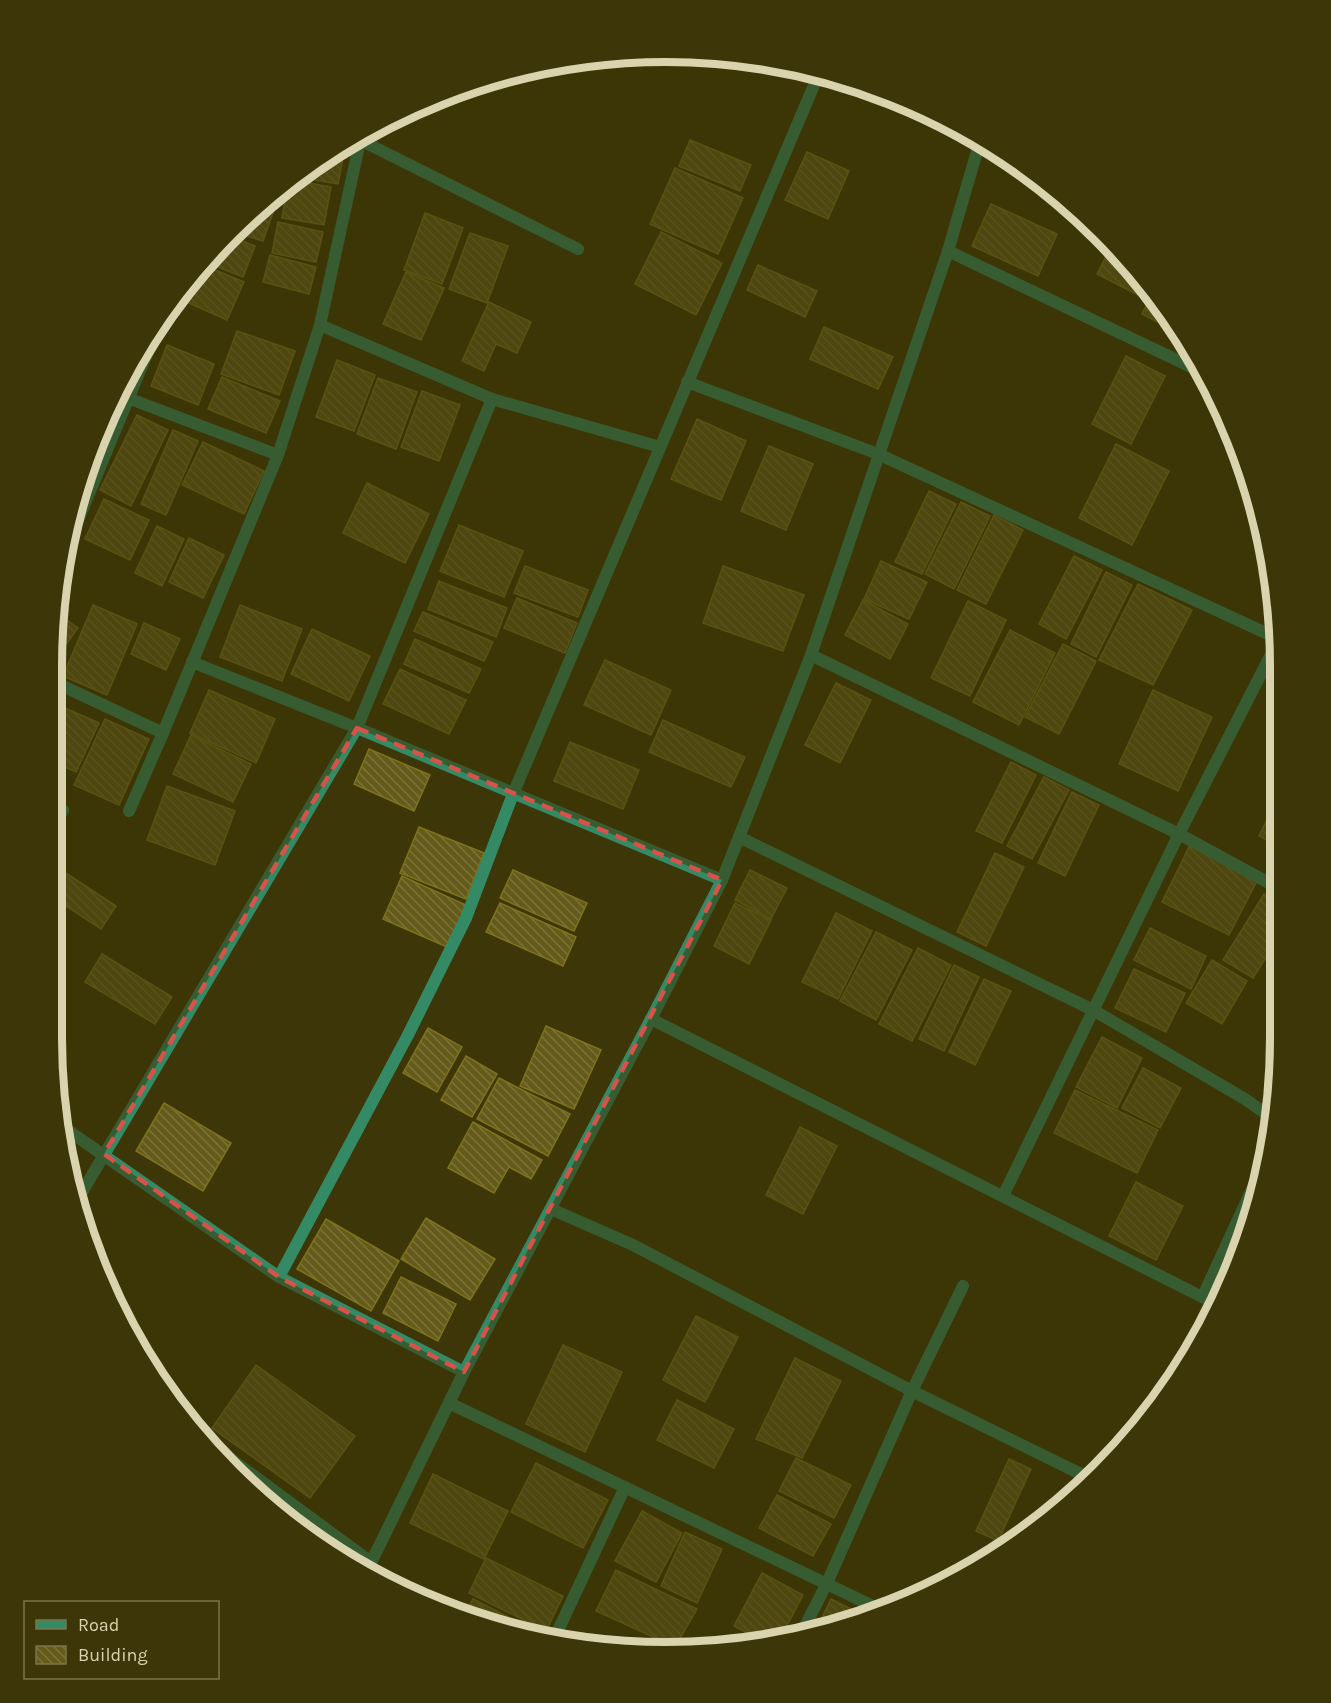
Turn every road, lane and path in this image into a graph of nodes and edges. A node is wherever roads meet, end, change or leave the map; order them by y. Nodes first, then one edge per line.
1 (816, 81) edge
2 (368, 140) edge
3 (359, 145) edge
4 (978, 148) edge
5 (578, 249) dead end
6 (948, 251) junction
7 (320, 325) junction
8 (1190, 366) edge
9 (687, 382) junction
10 (125, 397) edge
11 (492, 399) junction
12 (116, 415) edge
13 (660, 447) junction
14 (879, 454) junction
15 (278, 455) junction
16 (87, 494) edge
17 (1268, 634) edge
18 (812, 655) junction
19 (1270, 657) edge
20 (192, 662) junction
21 (62, 686) edge
22 (357, 728) junction
23 (163, 734) junction
24 (513, 794) junction
25 (129, 811) dead end
26 (1179, 834) junction
27 (739, 837) junction
28 (722, 880) junction
29 (1270, 884) edge
30 (1093, 1010) junction
31 (651, 1020) junction
32 (1264, 1113) edge
33 (69, 1131) edge
34 (104, 1155) junction
35 (82, 1193) edge
36 (1003, 1196) junction
37 (1247, 1199) edge
38 (551, 1209) junction
39 (279, 1276) junction
40 (963, 1286) dead end
41 (1203, 1296) junction
42 (1209, 1300) edge
43 (464, 1372) junction
44 (912, 1391) junction
45 (449, 1403) junction
46 (242, 1469) edge
47 (1082, 1475) edge
48 (625, 1487) junction
49 (348, 1552) edge
50 (369, 1564) edge
51 (827, 1583) junction
52 (871, 1605) edge
53 (806, 1625) edge
54 (558, 1632) edge

1 - 9 street
2 - 5 street
3 - 7 street
4 - 6 street
6 - 8 street
6 - 14 street
7 - 11 street
7 - 15 street
9 - 13 street
9 - 14 street
10 - 15 street
11 - 13 street
11 - 22 street
12 - 16 street
13 - 24 street
14 - 17 street
14 - 18 street
15 - 20 street
18 - 26 street
18 - 27 street
19 - 26 street
20 - 22 street
20 - 23 street
21 - 23 street
22 - 24 street
22 - 34 street
23 - 25 street
24 - 28 street
24 - 39 street
26 - 29 street
26 - 30 street
27 - 28 street
27 - 30 street
28 - 31 street
30 - 32 street
30 - 36 street
31 - 36 street
31 - 38 street
33 - 34 street
34 - 35 street
34 - 39 street
36 - 41 street
37 - 41 street
38 - 43 street
38 - 44 street
39 - 43 street
40 - 44 street
41 - 42 street
43 - 45 street
44 - 47 street
44 - 51 street
45 - 48 street
45 - 50 street
46 - 49 street
48 - 51 street
48 - 54 street
51 - 52 street
51 - 53 street

